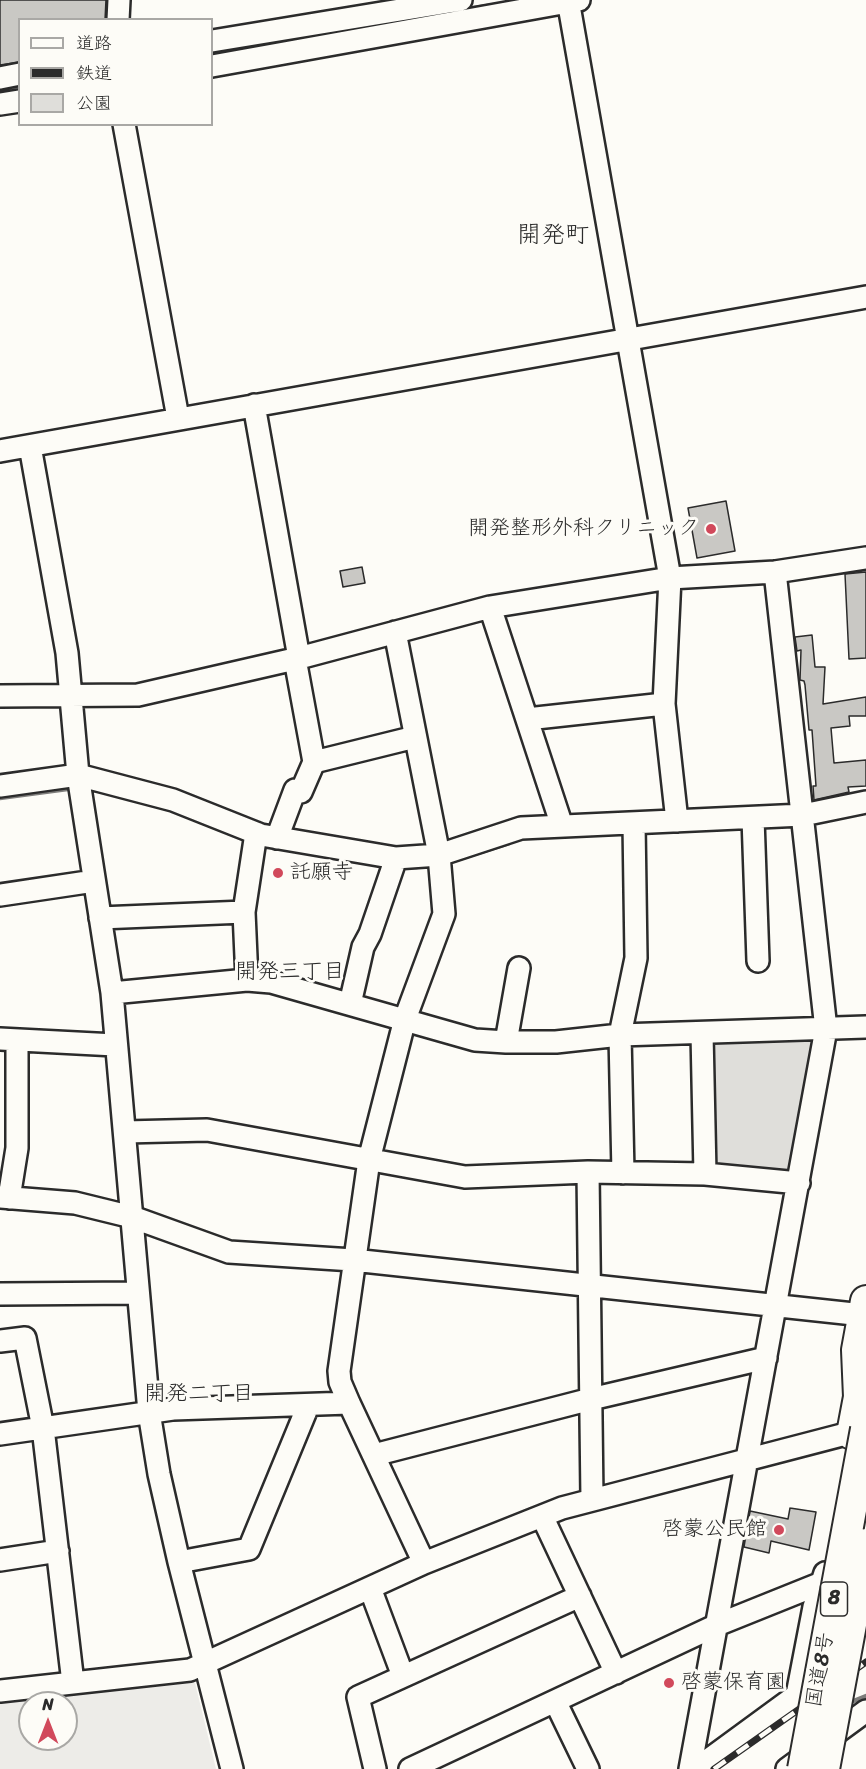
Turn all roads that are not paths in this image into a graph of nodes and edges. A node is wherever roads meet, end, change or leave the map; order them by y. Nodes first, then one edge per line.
1 (119, 0) edge
2 (461, 0) edge
3 (572, 1) edge
4 (117, 18) edge
5 (213, 41) edge
6 (213, 66) edge
7 (18, 74) edge
8 (0, 78) edge
9 (18, 101) edge
10 (0, 104) edge
11 (124, 126) edge
12 (866, 297) edge
13 (627, 338) junction
14 (254, 405) junction
15 (178, 418) junction
16 (30, 446) junction
17 (0, 451) edge
18 (866, 558) edge
19 (775, 572) junction
20 (670, 578) junction
21 (490, 608) junction
22 (395, 632) junction
23 (297, 659) junction
24 (0, 696) edge
25 (69, 696) junction
26 (664, 704) junction
27 (527, 719) junction
28 (415, 737) junction
29 (314, 762) junction
30 (78, 775) junction
31 (0, 786) edge
32 (866, 802) edge
33 (803, 815) junction
34 (753, 818) junction
35 (677, 821) junction
36 (634, 823) junction
37 (562, 826) junction
38 (266, 836) junction
39 (439, 855) junction
40 (396, 858) junction
41 (94, 881) junction
42 (0, 895) edge
43 (244, 912) junction
44 (100, 918) junction
45 (758, 961) dead end
46 (519, 968) dead end
47 (247, 980) junction
48 (112, 993) junction
49 (350, 1004) junction
50 (405, 1019) junction
51 (866, 1027) edge
52 (826, 1029) junction
53 (702, 1033) junction
54 (620, 1035) junction
55 (8, 1039) edge
56 (506, 1042) junction
57 (115, 1045) junction
58 (125, 1132) junction
59 (369, 1160) junction
60 (588, 1172) junction
61 (623, 1173) junction
62 (705, 1174) junction
63 (798, 1183) junction
64 (5, 1198) edge
65 (132, 1217) junction
66 (353, 1260) junction
67 (590, 1284) junction
68 (138, 1293) junction
69 (0, 1294) edge
70 (775, 1306) junction
71 (865, 1308) edge
72 (0, 1341) edge
73 (766, 1358) junction
74 (591, 1399) junction
75 (349, 1403) junction
76 (308, 1406) junction
77 (149, 1412) junction
78 (43, 1428) junction
79 (861, 1430) edge
80 (0, 1434) edge
81 (374, 1455) junction
82 (747, 1462) junction
83 (592, 1499) junction
84 (542, 1516) junction
85 (866, 1544) edge
86 (58, 1551) junction
87 (0, 1560) edge
88 (179, 1562) junction
89 (424, 1563) junction
90 (824, 1582) junction
91 (866, 1582) edge
92 (370, 1588) junction
93 (580, 1596) junction
94 (717, 1626) junction
95 (207, 1664) junction
96 (616, 1672) junction
97 (403, 1676) junction
98 (73, 1683) junction
99 (0, 1691) edge
100 (555, 1701) junction
101 (866, 1712) edge
102 (845, 1725) junction
103 (232, 1769) edge
104 (375, 1769) edge
105 (410, 1769) edge
106 (588, 1769) edge
107 (690, 1769) edge
108 (696, 1769) edge
109 (787, 1769) edge
110 (802, 1769) edge
111 (824, 1769) edge
112 (838, 1769) edge

1 - 4 street
2 - 5 street
3 - 6 street
3 - 13 street
7 - 8 street
9 - 10 street
11 - 15 street
12 - 13 street
13 - 14 street
13 - 20 street
14 - 15 street
14 - 23 street
15 - 16 street
16 - 17 street
16 - 25 street
18 - 19 street
19 - 20 street
19 - 33 street
20 - 21 street
20 - 26 street
21 - 22 street
21 - 27 street
22 - 23 street
22 - 28 street
23 - 25 street
23 - 29 street
24 - 25 street
25 - 30 street
26 - 27 street
26 - 35 street
27 - 37 street
28 - 29 street
28 - 39 street
29 - 38 street
30 - 31 street
30 - 38 street
30 - 41 street
32 - 33 street
33 - 34 street
33 - 52 street
34 - 35 street
34 - 45 street
35 - 36 street
36 - 37 street
36 - 54 street
37 - 39 street
38 - 40 street
38 - 43 street
39 - 40 street
39 - 50 street
40 - 49 street
41 - 42 street
41 - 44 street
43 - 44 street
43 - 47 street
44 - 48 street
46 - 56 street
47 - 48 street
47 - 49 street
48 - 57 street
49 - 50 street
50 - 56 street
50 - 59 street
51 - 52 street
52 - 53 street
52 - 63 street
53 - 54 street
53 - 62 street
54 - 56 street
54 - 61 street
55 - 57 street
55 - 64 street
57 - 58 street
58 - 59 street
58 - 65 street
59 - 60 street
59 - 66 street
60 - 61 street
60 - 67 street
61 - 62 street
62 - 63 street
63 - 70 street
64 - 65 street
65 - 66 street
65 - 68 street
66 - 67 street
66 - 75 street
67 - 70 street
67 - 74 street
68 - 69 street
68 - 77 street
70 - 71 street
70 - 73 street
71 - 79 highway, 8
72 - 78 street
73 - 74 street
73 - 82 street
74 - 81 street
74 - 83 street
75 - 76 street
75 - 81 street
76 - 77 street
76 - 88 street
77 - 78 street
77 - 88 street
78 - 80 street
78 - 86 street
79 - 82 street
79 - 90 street
79 - 110 highway, 国道8号 / 8, bridge
81 - 89 street
82 - 83 street
82 - 94 street
83 - 84 street
84 - 89 street
84 - 93 street
85 - 111 highway, 国道8号 / 8, bridge
86 - 87 street
86 - 98 street
88 - 95 street
89 - 92 street
90 - 91 street
90 - 94 street
90 - 108 street
92 - 95 street
92 - 97 street
93 - 96 street
93 - 97 street
94 - 96 street
94 - 107 street
95 - 98 street
95 - 103 street
96 - 100 street
97 - 104 street
98 - 99 street
100 - 105 street
100 - 106 street
101 - 102 street
102 - 109 street
102 - 112 street

